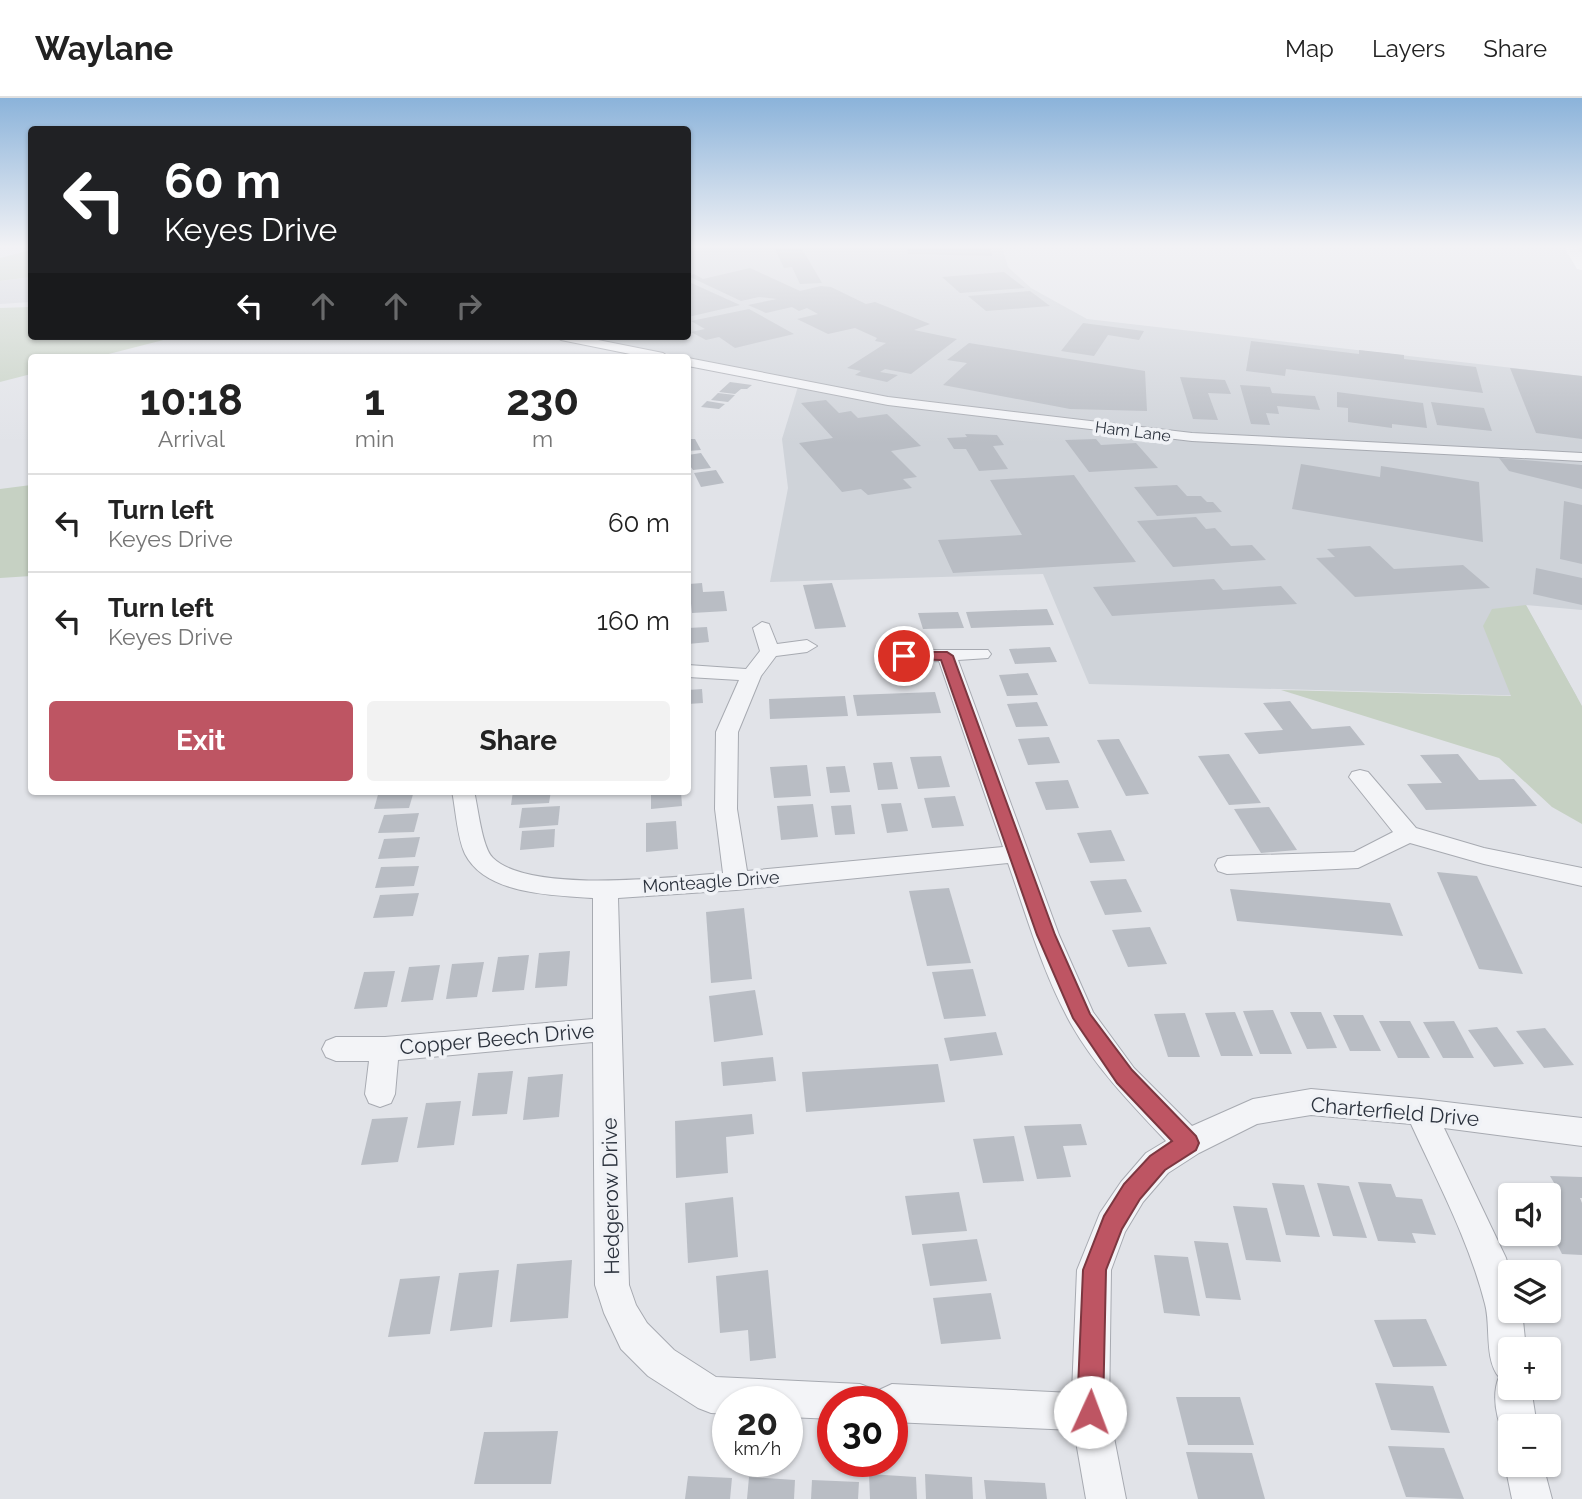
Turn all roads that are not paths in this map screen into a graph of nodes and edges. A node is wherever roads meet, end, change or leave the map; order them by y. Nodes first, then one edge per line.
1 (580, 340) edge
2 (648, 354) edge
3 (691, 363) edge
4 (1582, 457) edge
5 (762, 628) dead end
6 (807, 646) dead end
7 (770, 651) junction
8 (981, 654) dead end
9 (904, 656) dead end
10 (947, 656) junction
11 (691, 671) edge
12 (751, 675) junction
13 (1360, 777) dead end
14 (464, 795) edge
15 (1408, 834) junction
16 (1018, 854) junction
17 (1227, 866) dead end
18 (1582, 877) edge
19 (736, 881) junction
20 (605, 890) junction
21 (609, 1029) junction
22 (336, 1049) dead end
23 (385, 1049) junction
24 (380, 1094) dead end
25 (1421, 1112) junction
26 (1582, 1132) edge
27 (1188, 1143) junction
28 (1507, 1337) edge
29 (817, 1400) edge
30 (908, 1404) edge
31 (1090, 1412) junction
32 (1527, 1477) edge
33 (1106, 1499) edge
34 (1532, 1499) edge

1 - 2 street
3 - 4 street, Ham Lane
5 - 7 street
6 - 7 street
7 - 12 street
8 - 10 street
9 - 10 street
10 - 16 street
11 - 12 street
12 - 19 street
13 - 15 street
14 - 20 street, Monteagle Drive
15 - 17 street
15 - 18 street
16 - 19 street, Monteagle Drive
16 - 27 street
19 - 20 street, Monteagle Drive
20 - 21 street, Hedgerow Drive
21 - 23 street, Copper Beech Drive
21 - 29 street, Hedgerow Drive
22 - 23 street, Copper Beech Drive
23 - 24 street, Copper Beech Drive
25 - 26 street, Charterfield Drive
25 - 27 street, Charterfield Drive
25 - 28 street
27 - 31 street, Charterfield Drive
30 - 31 street
31 - 33 street, Charterfield Drive
32 - 34 street

